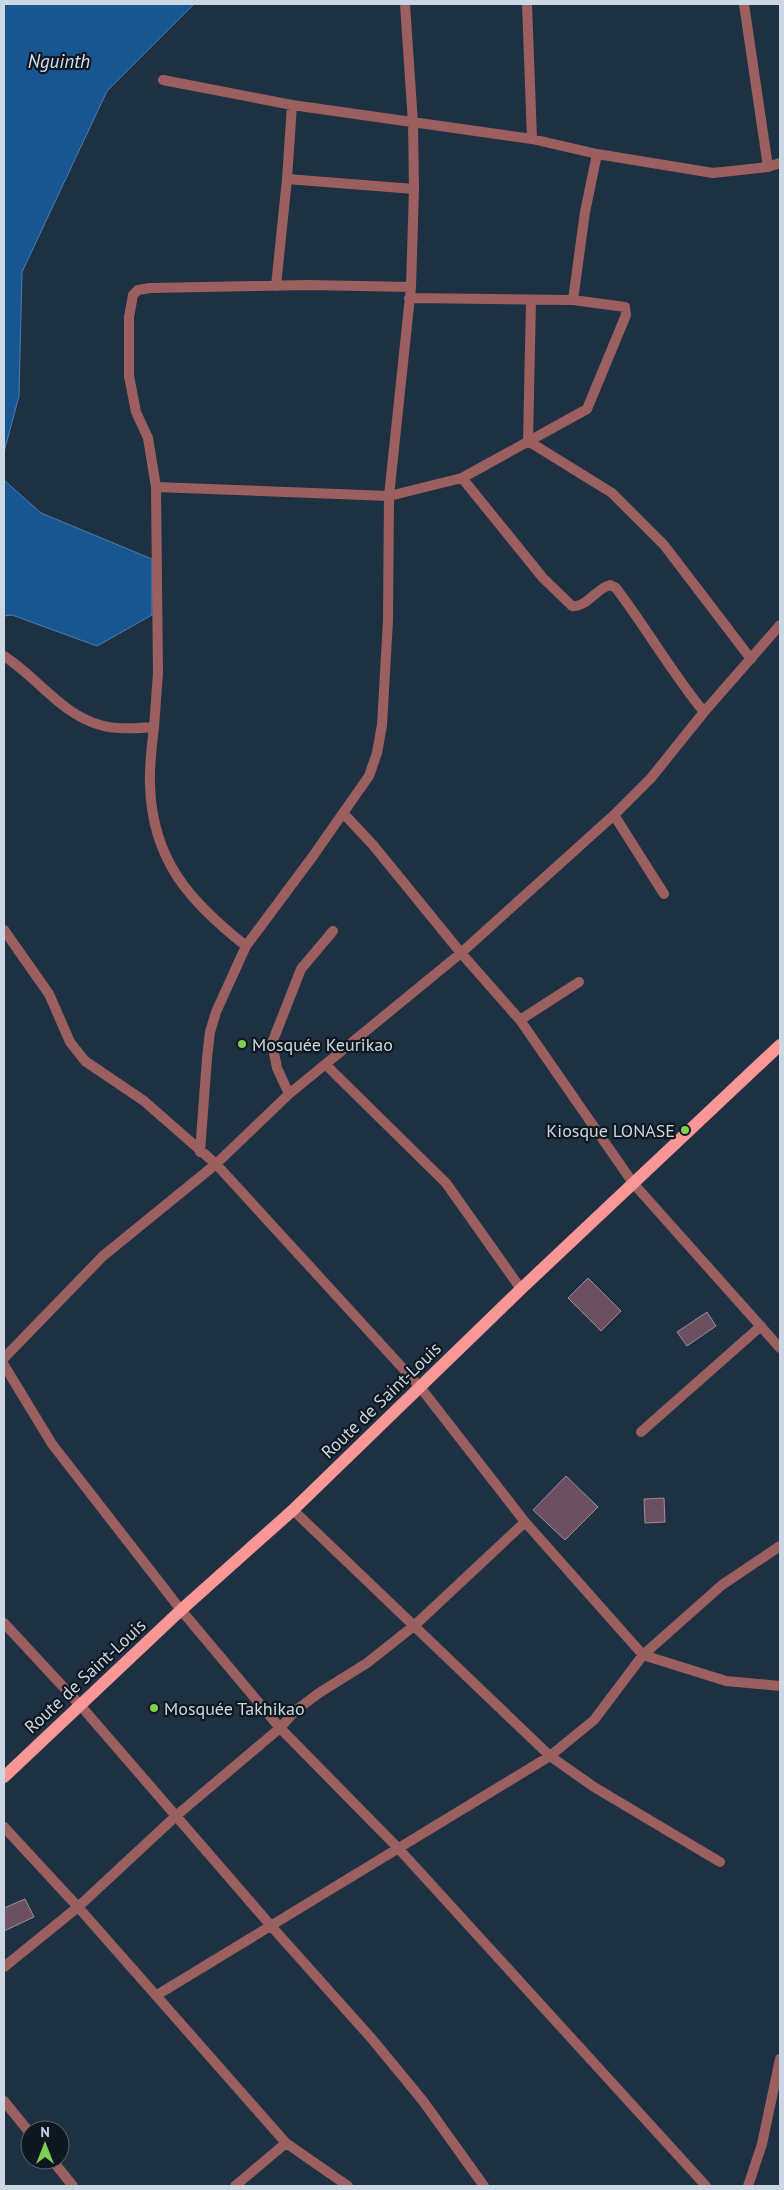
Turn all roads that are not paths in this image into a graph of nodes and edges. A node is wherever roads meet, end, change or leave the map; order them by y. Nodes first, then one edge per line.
1 (405, 4) edge
2 (527, 4) edge
3 (744, 4) edge
4 (163, 80) dead end
5 (292, 105) junction
6 (413, 123) junction
7 (532, 139) junction
8 (597, 154) junction
9 (780, 163) edge
10 (768, 167) junction
11 (287, 179) junction
12 (414, 189) junction
13 (276, 286) junction
14 (410, 287) junction
15 (409, 298) junction
16 (531, 300) junction
17 (573, 300) junction
18 (528, 441) junction
19 (462, 478) junction
20 (156, 487) junction
21 (389, 496) junction
22 (780, 625) edge
23 (4, 656) edge
24 (751, 659) junction
25 (704, 712) junction
26 (154, 727) junction
27 (343, 812) junction
28 (614, 815) junction
29 (664, 894) dead end
30 (4, 930) edge
31 (333, 931) dead end
32 (246, 946) junction
33 (461, 953) junction
34 (579, 982) dead end
35 (520, 1020) junction
36 (780, 1045) edge
37 (326, 1065) junction
38 (290, 1094) junction
39 (200, 1152) junction
40 (216, 1164) junction
41 (633, 1184) junction
42 (521, 1289) junction
43 (761, 1326) junction
44 (780, 1348) edge
45 (4, 1358) edge
46 (4, 1365) edge
47 (420, 1387) junction
48 (641, 1432) dead end
49 (292, 1510) junction
50 (525, 1522) junction
51 (780, 1546) edge
52 (181, 1610) junction
53 (4, 1622) edge
54 (415, 1625) junction
55 (643, 1655) junction
56 (780, 1686) edge
57 (80, 1705) junction
58 (280, 1728) junction
59 (550, 1756) junction
60 (4, 1777) edge
61 (177, 1815) junction
62 (4, 1827) edge
63 (398, 1848) junction
64 (720, 1862) dead end
65 (78, 1907) junction
66 (272, 1926) junction
67 (4, 1968) edge
68 (157, 1996) junction
69 (780, 2059) edge
70 (4, 2101) edge
71 (20, 2121) edge
72 (286, 2143) junction
73 (60, 2170) edge
74 (73, 2186) edge
75 (235, 2186) edge
76 (348, 2186) edge
77 (484, 2186) edge
78 (706, 2186) edge
79 (748, 2186) edge

1 - 6 street
2 - 7 street
3 - 10 street
4 - 5 street
5 - 6 street
5 - 11 street
6 - 7 street
6 - 12 street
7 - 8 street
8 - 10 street
8 - 17 street
9 - 10 street
11 - 12 street
11 - 13 street
12 - 14 street
13 - 14 street
13 - 20 street
14 - 15 street
15 - 16 street
15 - 21 street
16 - 17 street
16 - 18 street
17 - 18 street
18 - 19 street
18 - 24 street
19 - 21 street
19 - 25 street
20 - 21 street
20 - 26 street
21 - 27 street
22 - 24 street
23 - 26 street
24 - 25 street
25 - 28 street
26 - 32 street
27 - 32 street
27 - 33 street
28 - 29 street
28 - 33 street
30 - 39 street
31 - 38 street
32 - 39 street
33 - 35 street
33 - 37 street
34 - 35 street
35 - 41 street
36 - 41 main road, Route de Saint-Louis
37 - 38 street
37 - 42 street
38 - 40 street
39 - 40 street
40 - 45 street
40 - 47 street
41 - 42 main road, Route de Saint-Louis
41 - 43 street
42 - 47 main road, Route de Saint-Louis
43 - 44 street
43 - 48 street
46 - 52 street
47 - 49 main road, Route de Saint-Louis
47 - 50 street
49 - 52 main road, Route de Saint-Louis
49 - 54 street
50 - 54 street
50 - 55 street
51 - 55 street
52 - 57 main road, Route de Saint-Louis
52 - 58 street
53 - 57 street
54 - 58 street
54 - 59 street
55 - 56 street
55 - 59 street
57 - 60 main road, Route de Saint-Louis
57 - 61 street
58 - 61 street
58 - 63 street
59 - 63 street
59 - 64 street
61 - 65 street
61 - 66 street
62 - 65 street
63 - 66 street
63 - 78 street
65 - 67 street
65 - 68 street
66 - 68 street
66 - 77 street
68 - 72 street
69 - 79 street
70 - 71 street
72 - 75 street
72 - 76 street
73 - 74 street

